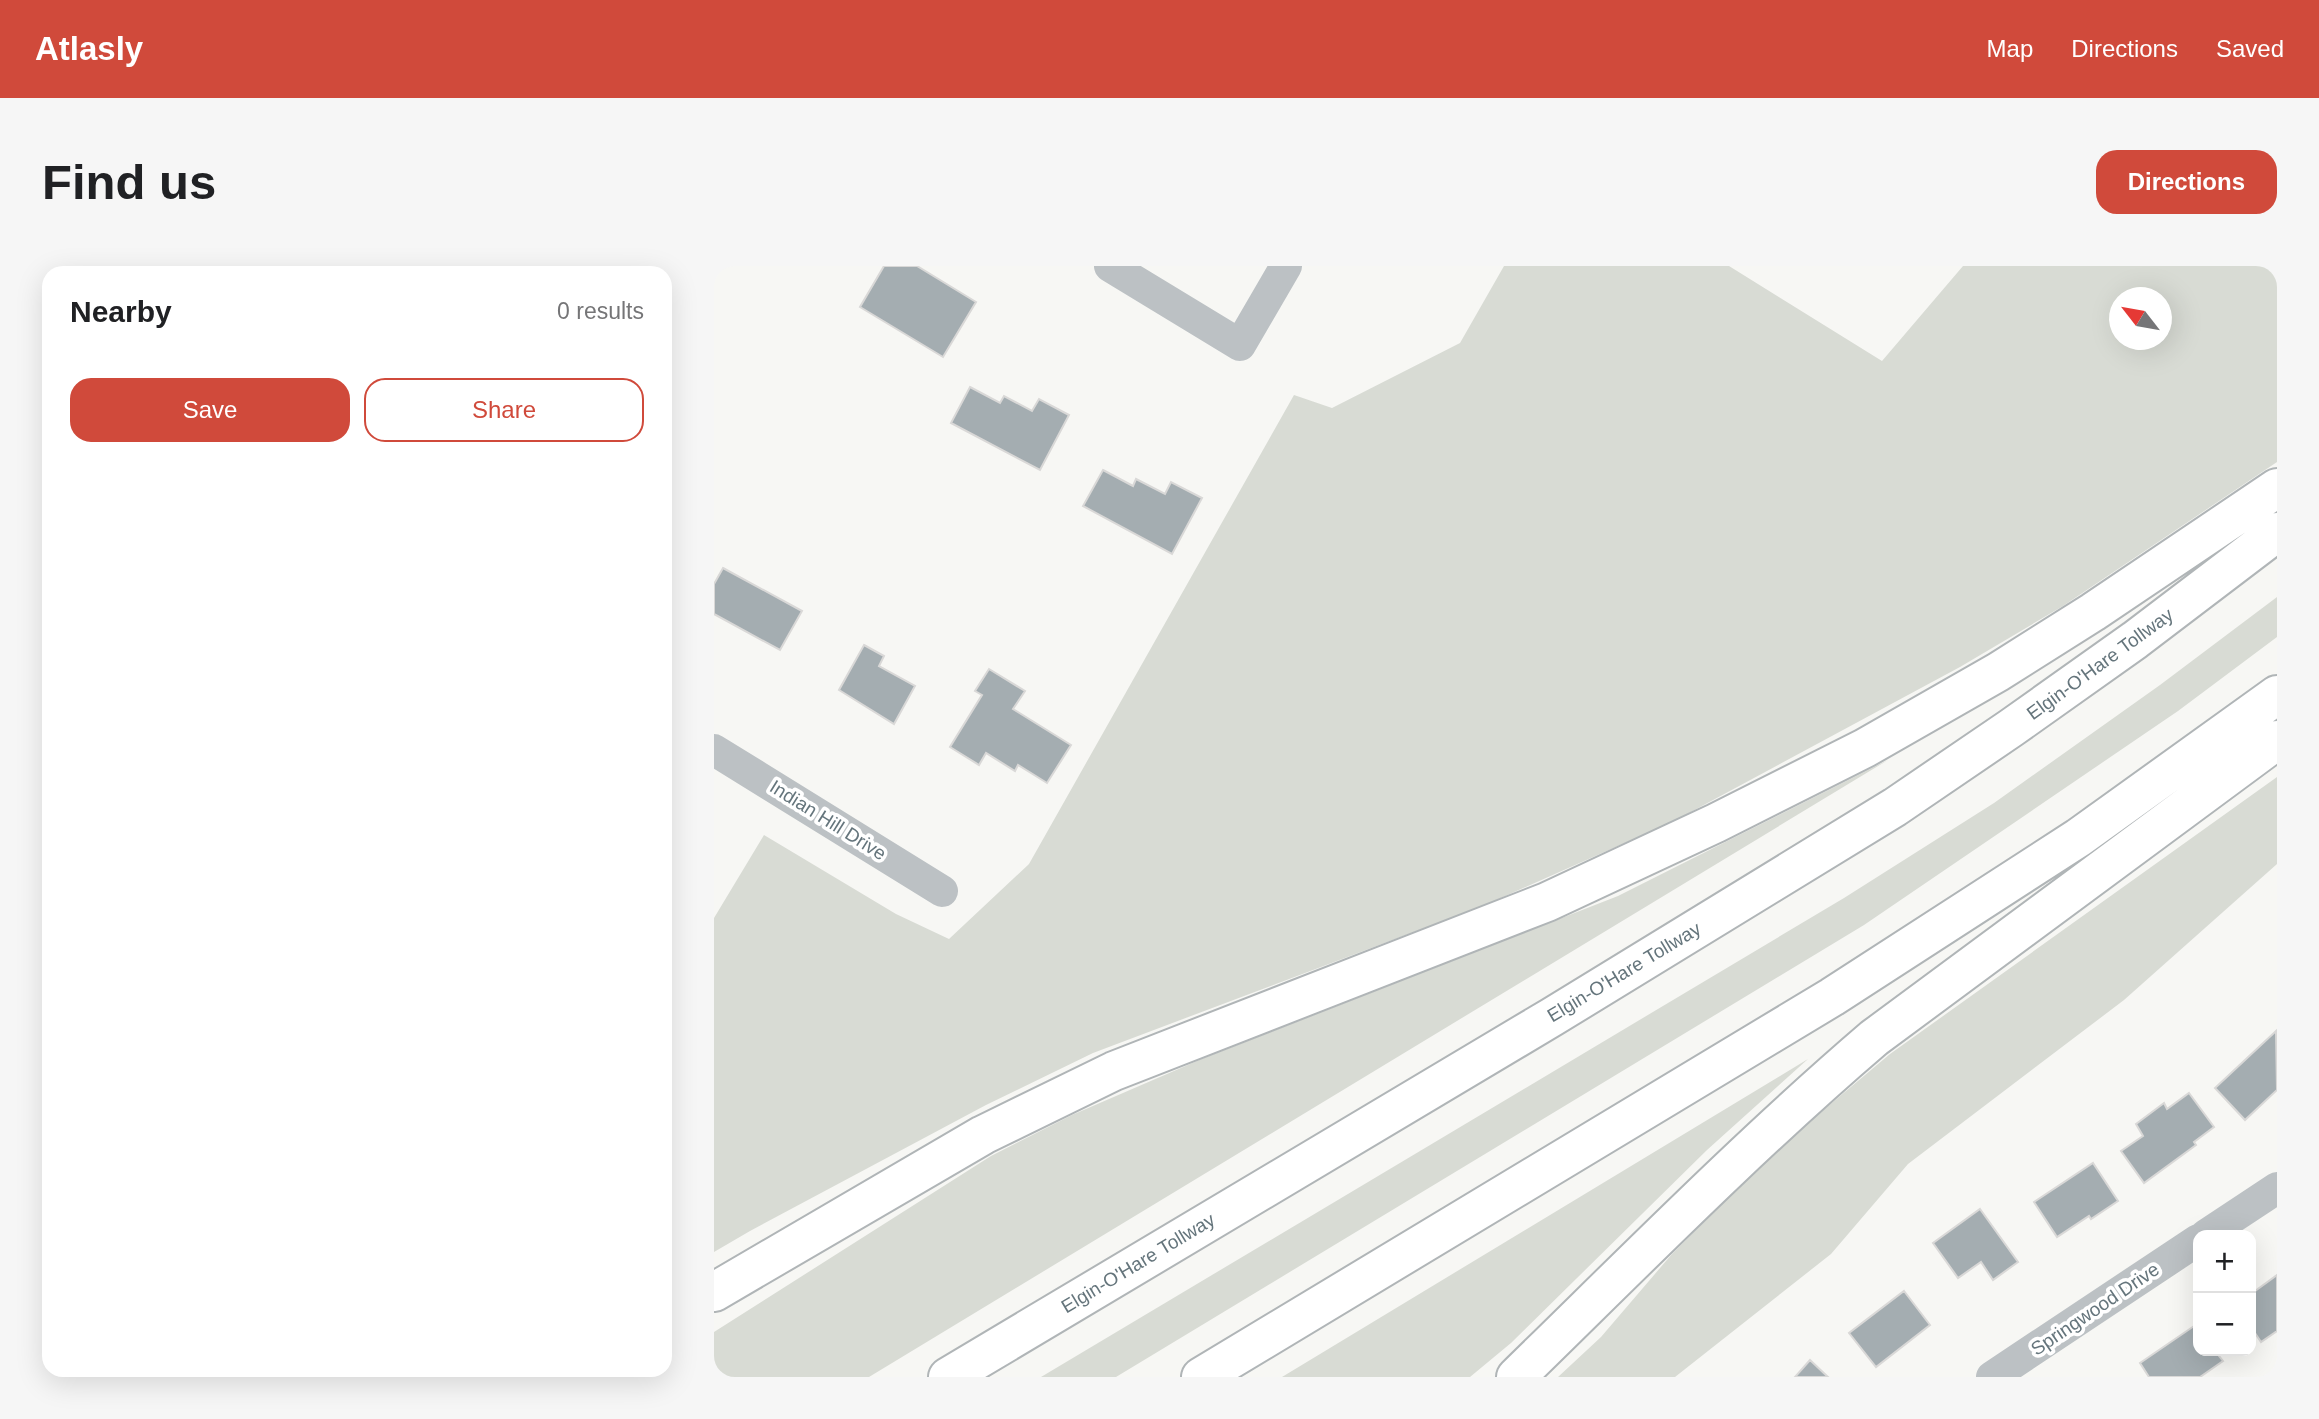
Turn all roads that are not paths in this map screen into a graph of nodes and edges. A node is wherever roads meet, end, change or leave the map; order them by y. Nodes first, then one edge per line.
1 (1110, 266) edge
2 (1286, 266) edge
3 (2277, 488) edge
4 (2277, 532) edge
5 (2277, 695) edge
6 (2277, 740) edge
7 (714, 750) edge
8 (942, 891) dead end
9 (2277, 1188) edge
10 (2214, 1230) edge
11 (2193, 1243) edge
12 (714, 1292) edge
13 (948, 1377) edge
14 (1201, 1377) edge
15 (1516, 1377) edge
16 (1992, 1377) edge

1 - 2 street
3 - 12 highway
4 - 13 highway, Elgin-O'Hare Tollway
5 - 14 highway
6 - 15 highway
7 - 8 street, Indian Hill Drive
9 - 10 street
11 - 16 street, Springwood Drive

